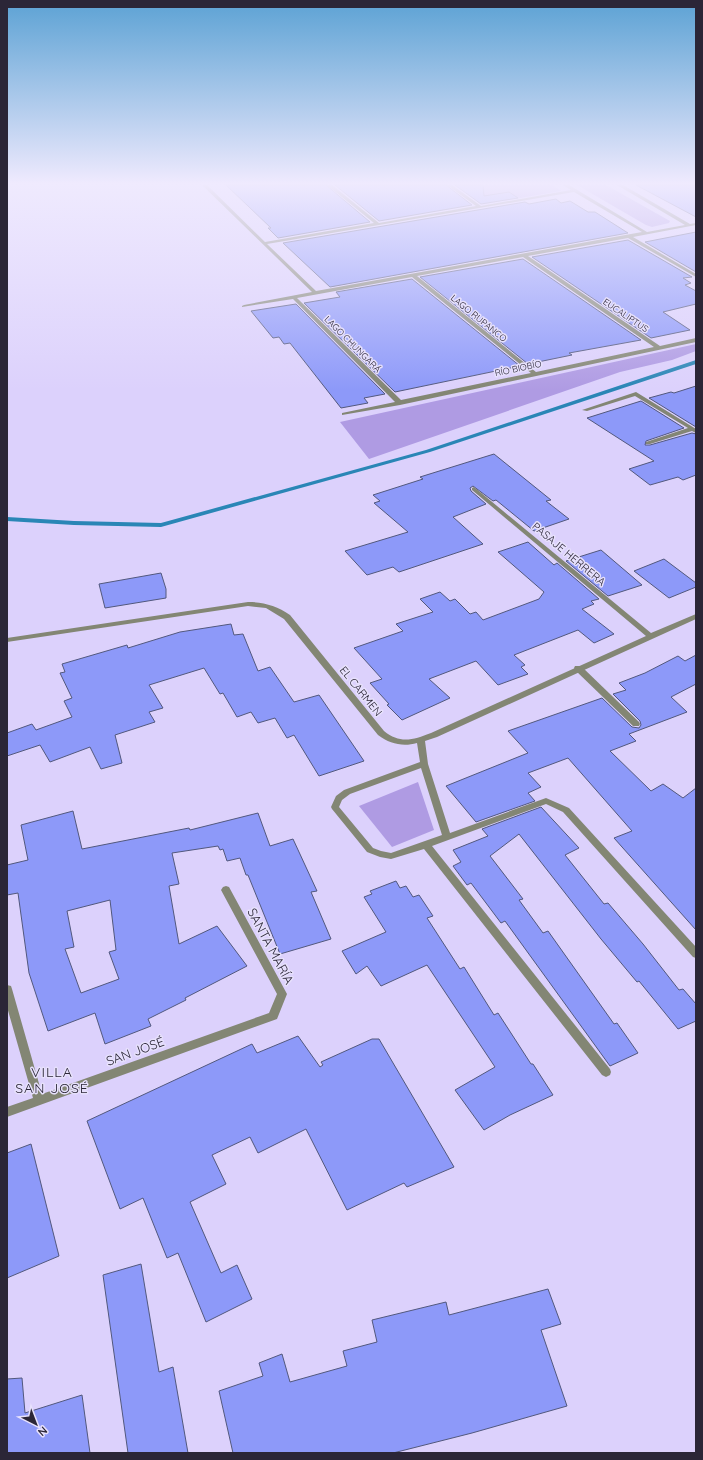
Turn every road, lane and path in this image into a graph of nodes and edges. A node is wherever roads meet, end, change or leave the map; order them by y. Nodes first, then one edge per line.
1 (275, 253) edge
2 (534, 253) edge
3 (657, 253) edge
4 (524, 255) junction
5 (414, 275) junction
6 (696, 276) edge
7 (315, 293) junction
8 (294, 296) junction
9 (244, 306) dead end
10 (696, 340) edge
11 (659, 348) junction
12 (534, 374) junction
13 (400, 403) junction
14 (585, 410) dead end
15 (344, 414) dead end
16 (694, 430) edge
17 (648, 443) dead end
18 (474, 489) dead end
19 (696, 616) edge
20 (650, 636) junction
21 (7, 640) edge
22 (578, 668) junction
23 (636, 724) dead end
24 (421, 740) junction
25 (424, 764) junction
26 (447, 836) junction
27 (426, 845) junction
28 (226, 890) dead end
29 (696, 954) edge
30 (7, 988) edge
31 (273, 1016) joint
32 (606, 1072) dead end
33 (39, 1101) junction
34 (7, 1112) edge

1 - 7 street
2 - 4 street
3 - 6 street
4 - 5 street
4 - 11 street, EUCALIPTUS
5 - 7 street
5 - 12 street, LAGO RUPANCO
7 - 8 street
8 - 9 street
8 - 13 street, LAGO CHUNGARÁ
10 - 11 street, RÍO BIOBÍO
11 - 12 street, RÍO BIOBÍO
12 - 13 street, RÍO BIOBÍO
13 - 15 street, RÍO BIOBÍO
14 - 16 street
16 - 17 street
18 - 20 street, PASAJE HERRERA
19 - 20 street, EL CARMEN
20 - 22 street, EL CARMEN
21 - 24 street, EL CARMEN
22 - 23 street
22 - 24 street, EL CARMEN
24 - 25 street
25 - 26 street
25 - 27 street
26 - 27 street
26 - 29 street
27 - 32 street
28 - 31 street, SANTA MARÍA
30 - 33 street
31 - 33 street, SAN JOSÉ
33 - 34 street, SAN JOSÉ

